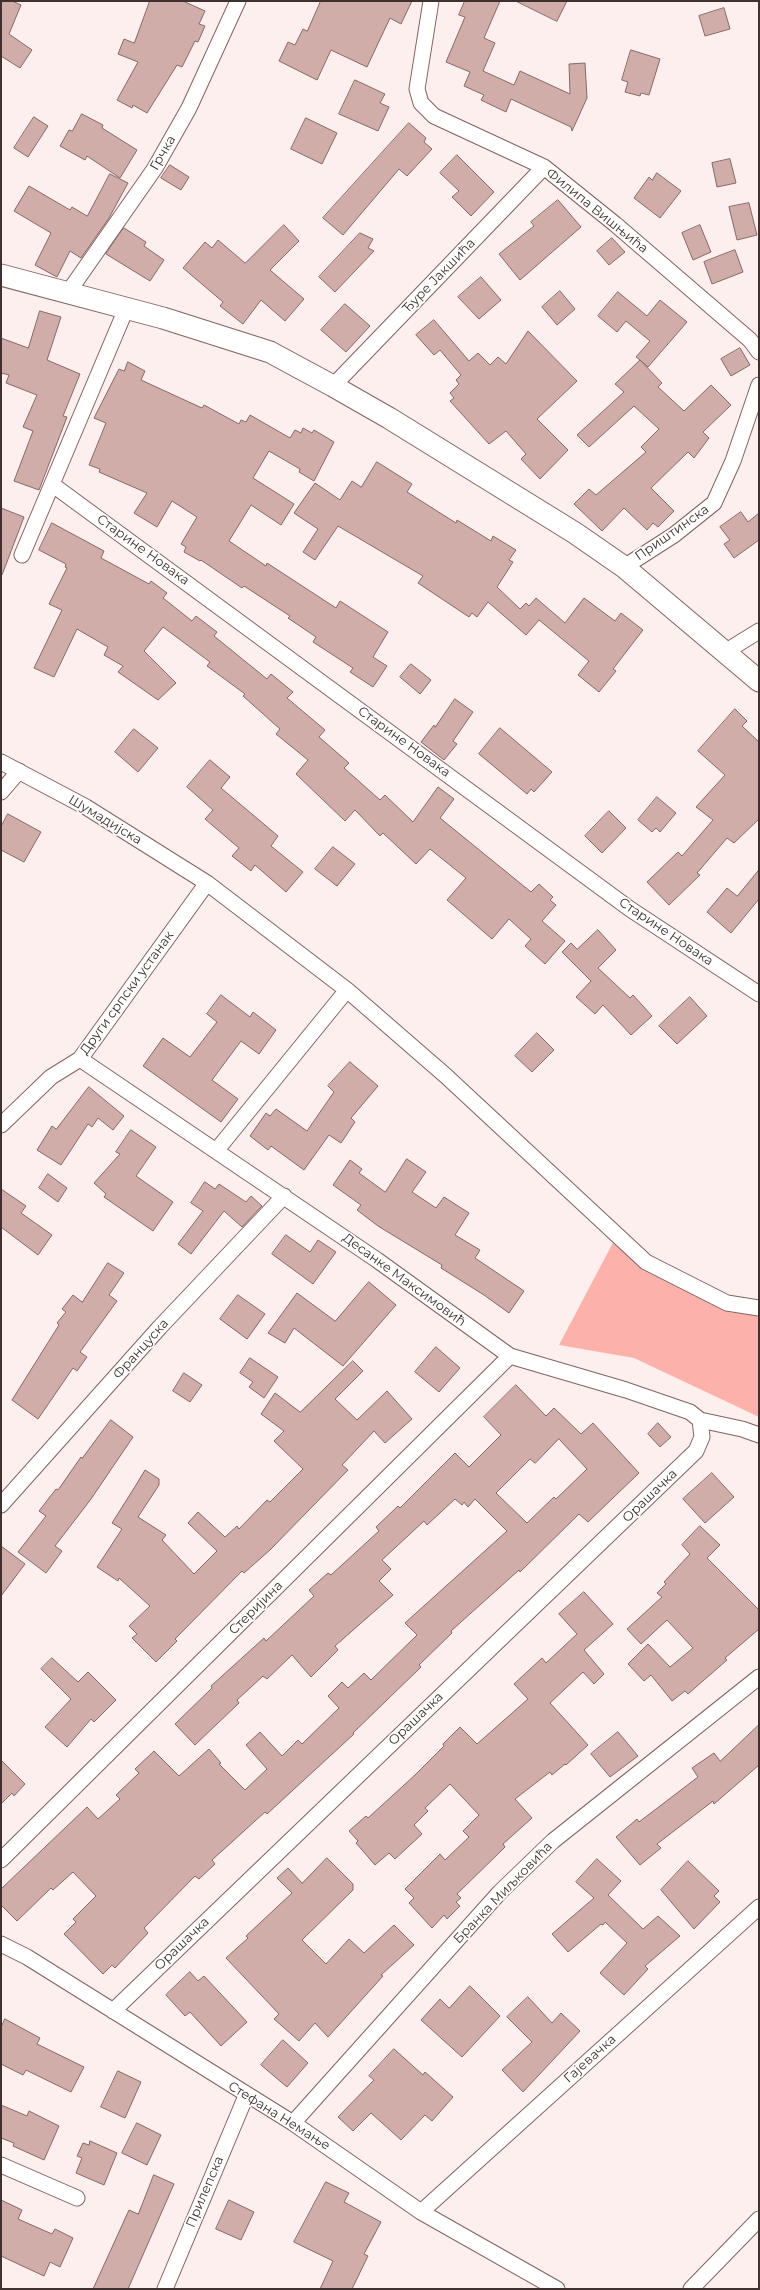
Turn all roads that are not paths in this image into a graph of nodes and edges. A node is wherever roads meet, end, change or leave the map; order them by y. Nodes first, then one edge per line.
1 (238, 1) edge
2 (431, 1) edge
3 (544, 167) junction
4 (1, 275) edge
5 (67, 294) junction
6 (126, 309) junction
7 (759, 352) edge
8 (759, 385) edge
9 (333, 386) junction
10 (53, 484) junction
11 (22, 555) dead end
12 (624, 567) junction
13 (759, 631) edge
14 (725, 652) junction
15 (759, 680) edge
16 (1, 762) edge
17 (19, 771) junction
18 (1, 792) edge
19 (207, 884) junction
20 (347, 990) junction
21 (759, 994) edge
22 (80, 1058) junction
23 (1, 1125) edge
24 (216, 1151) junction
25 (284, 1196) junction
26 (759, 1308) edge
27 (510, 1356) junction
28 (700, 1420) junction
29 (759, 1435) edge
30 (1, 1505) edge
31 (759, 1676) edge
32 (1, 1860) edge
33 (759, 1906) edge
34 (1, 1944) edge
35 (113, 2011) junction
36 (246, 2096) junction
37 (293, 2123) junction
38 (1, 2165) edge
39 (77, 2198) dead end
40 (421, 2212) junction
41 (759, 2219) edge
42 (165, 2289) edge
43 (557, 2289) edge
44 (691, 2289) edge

1 - 5 street, Грчка
2 - 3 street, Филипа Вишњића
3 - 7 street, Филипа Вишњића
3 - 9 street, Ђуре Јакшића
4 - 5 main road
5 - 6 main road
6 - 9 main road
6 - 10 street
8 - 12 street, Приштинска
9 - 12 main road
10 - 11 street
10 - 21 street, Старине Новака
12 - 14 main road
13 - 14 street
14 - 15 main road
16 - 17 street, Шумадијска
17 - 18 street
17 - 19 street, Шумадијска
19 - 20 street, Шумадијска
19 - 22 street, Други српски устанак
20 - 24 street
20 - 26 street, Шумадијска
22 - 23 street, Други српски устанак
22 - 24 street, Десанке Максимовић
24 - 25 street, Десанке Максимовић
25 - 27 street, Десанке Максимовић
25 - 30 street, Француска
27 - 28 street, Десанке Максимовић
27 - 32 street, Стеријина
28 - 29 street, Десанке Максимовић
28 - 35 street, Орашачка
31 - 37 street, Бранка Миљковића
33 - 40 street, Гајевачка
34 - 35 street, Стефана Немање
35 - 36 street, Стефана Немање
36 - 37 street, Стефана Немање
36 - 42 street, Прилепска
37 - 40 street, Стефана Немање
38 - 39 street
40 - 43 street, Стефана Немање
41 - 44 street

